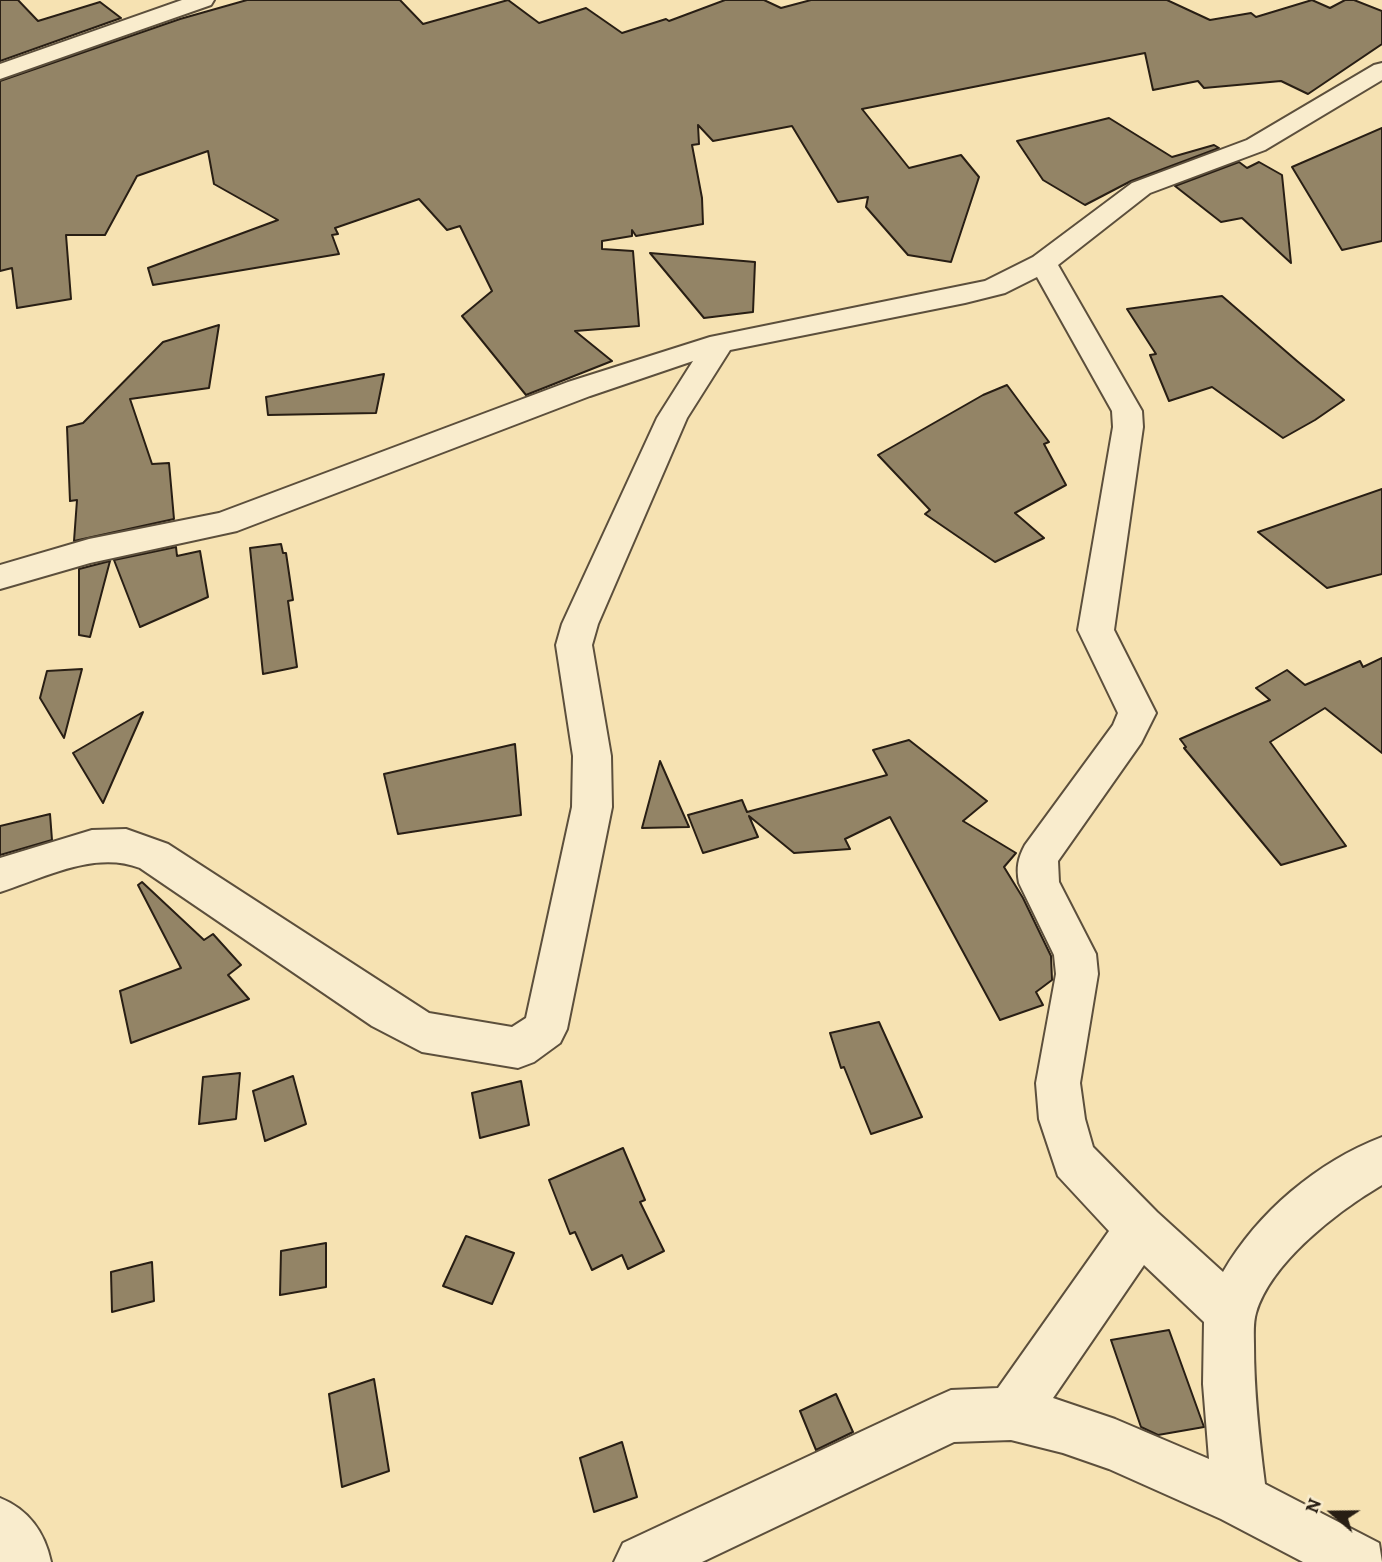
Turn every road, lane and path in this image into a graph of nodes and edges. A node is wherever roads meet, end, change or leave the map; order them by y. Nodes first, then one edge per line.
1 (203, 0) edge
2 (1382, 70) edge
3 (0, 72) edge
4 (1043, 263) junction
5 (720, 343) junction
6 (0, 578) edge
7 (0, 875) edge
8 (1382, 1159) edge
9 (1140, 1229) junction
10 (1231, 1313) junction
11 (1011, 1414) junction
12 (1240, 1500) junction
13 (0, 1525) edge
14 (23, 1562) edge
15 (642, 1562) edge
16 (1360, 1562) edge

1 - 3 street
2 - 4 street
4 - 5 street
4 - 9 street
5 - 6 street
5 - 7 street
8 - 10 street
9 - 10 street
9 - 11 street
10 - 12 street
11 - 12 street
11 - 15 street
12 - 16 street
13 - 14 street

